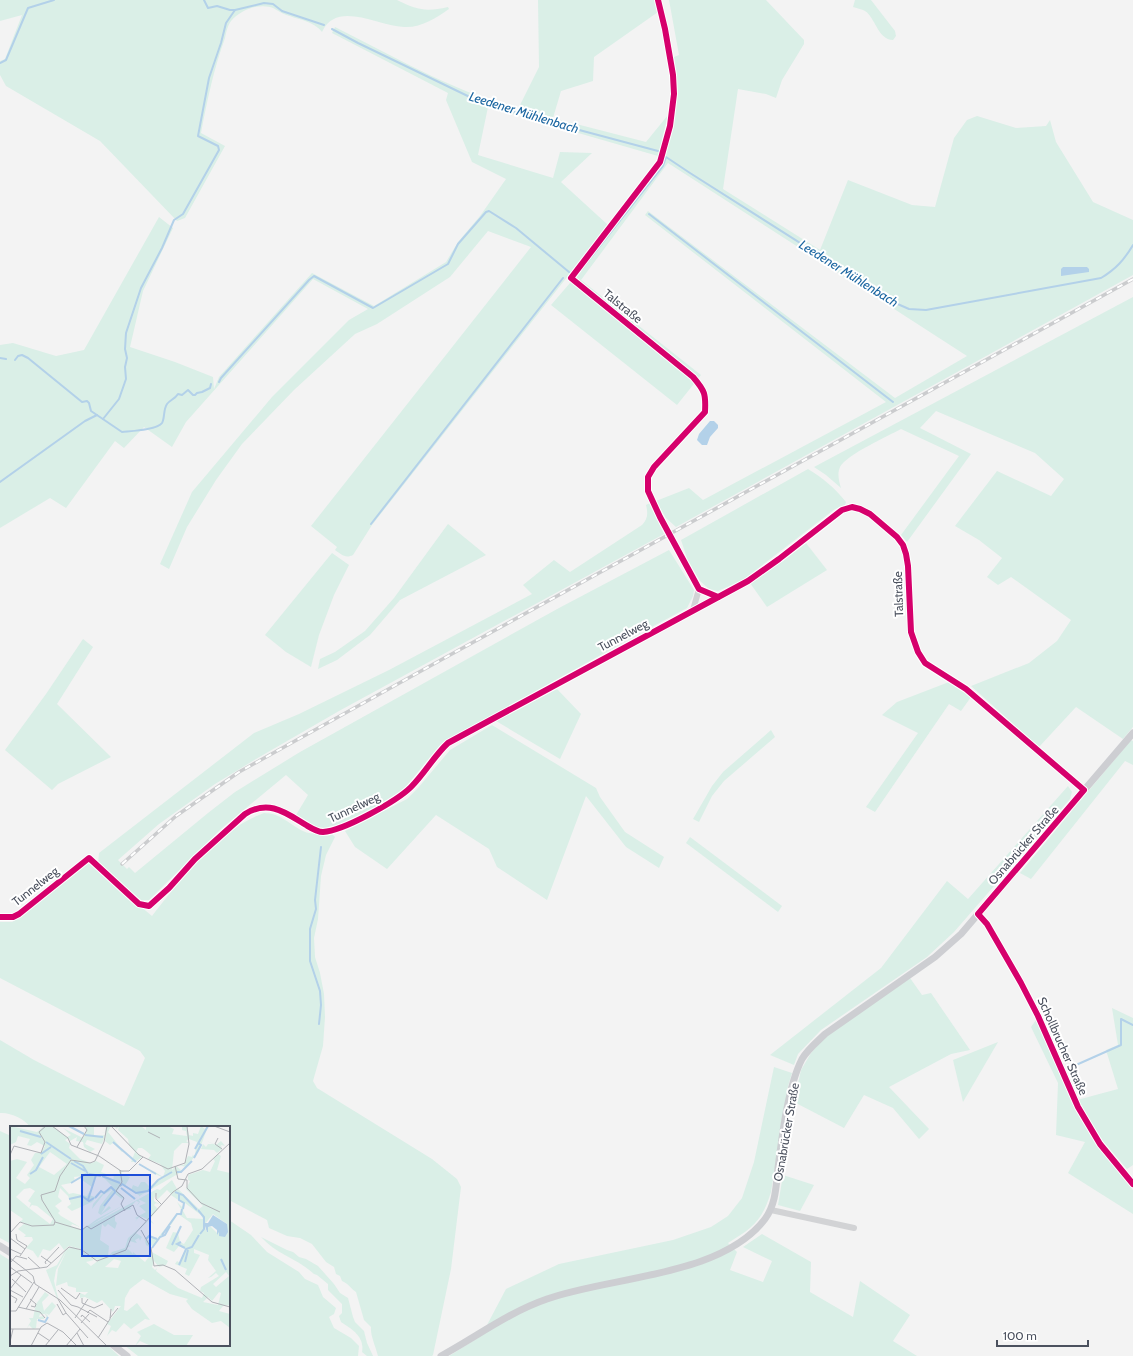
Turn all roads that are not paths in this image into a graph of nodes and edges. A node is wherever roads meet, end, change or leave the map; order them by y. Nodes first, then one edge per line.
1 (658, 0) edge
2 (700, 589) junction
3 (718, 597) junction
4 (693, 610) junction
5 (1133, 733) edge
6 (1084, 790) junction
7 (978, 914) junction
8 (0, 917) edge
9 (1133, 1184) edge
10 (771, 1210) junction
11 (854, 1228) dead end
12 (0, 1246) edge
13 (10, 1252) edge
14 (114, 1346) edge
15 (127, 1356) edge
16 (441, 1356) edge

1 - 2 street, Talstraße, bridge
2 - 3 street
2 - 4 street
3 - 4 street, Talstraße
3 - 6 street, Talstraße
4 - 8 street, Tunnelweg
5 - 6 main road, Osnabrücker Straße
6 - 7 main road, Osnabrücker Straße
7 - 9 street, Schollbrucher Straße
7 - 10 main road, Osnabrücker Straße
10 - 11 street
10 - 16 main road, Osnabrücker Straße
12 - 13 main road
14 - 15 main road

